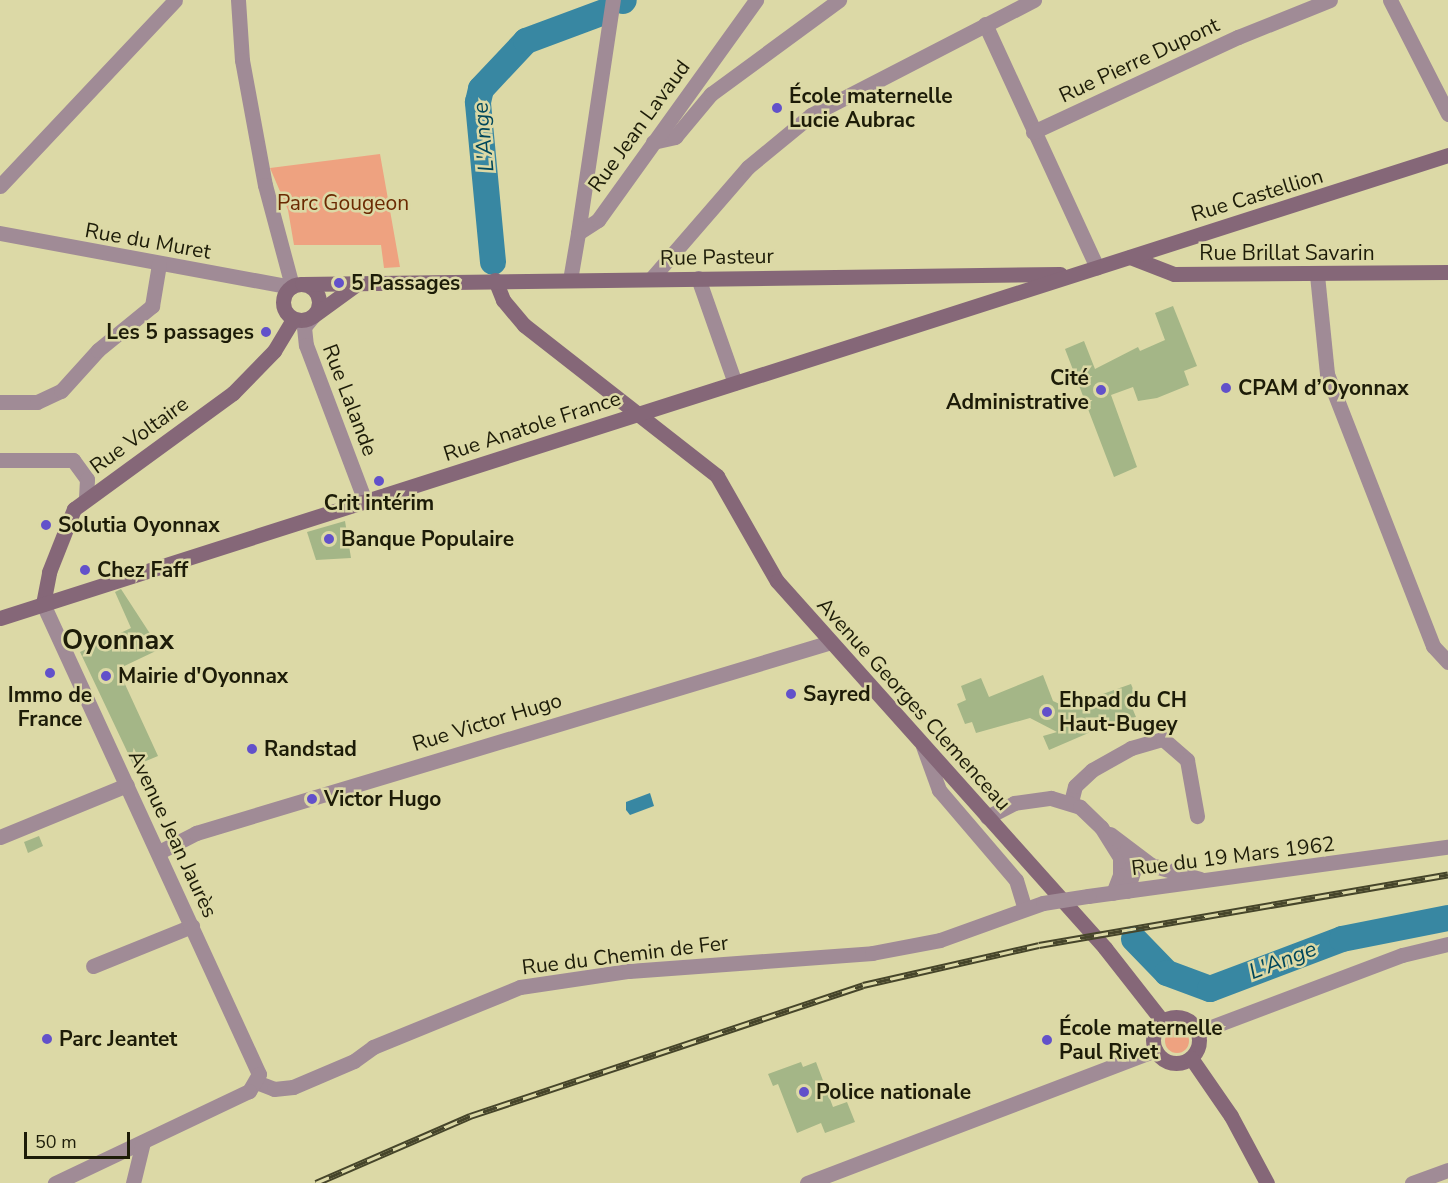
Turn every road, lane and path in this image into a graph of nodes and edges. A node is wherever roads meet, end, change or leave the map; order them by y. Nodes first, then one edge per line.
1 (175, 0) edge
2 (238, 0) edge
3 (613, 0) edge
4 (756, 0) edge
5 (839, 0) edge
6 (1034, 0) edge
7 (1330, 0) edge
8 (1390, 0) edge
9 (985, 24) junction
10 (1448, 114) edge
11 (1033, 132) junction
12 (653, 142) junction
13 (1448, 155) edge
14 (0, 186) edge
15 (0, 233) edge
16 (579, 233) junction
17 (1130, 257) junction
18 (159, 264) junction
19 (1097, 268) junction
20 (1448, 272) edge
21 (1078, 274) junction
22 (1317, 275) junction
23 (698, 278) junction
24 (651, 279) junction
25 (495, 280) junction
26 (570, 280) junction
27 (357, 284) junction
28 (295, 285) junction
29 (313, 316) junction
30 (293, 319) junction
31 (285, 335) junction
32 (305, 339) junction
33 (735, 384) junction
34 (0, 402) edge
35 (640, 414) junction
36 (0, 460) edge
37 (86, 499) junction
38 (365, 501) junction
39 (43, 604) junction
40 (0, 618) edge
41 (831, 642) junction
42 (1448, 663) edge
43 (923, 746) junction
44 (127, 785) junction
45 (1071, 802) junction
46 (1197, 816) dead end
47 (987, 817) junction
48 (1101, 827) junction
49 (0, 837) edge
50 (1123, 844) junction
51 (1448, 847) edge
52 (159, 852) junction
53 (1210, 882) junction
54 (1120, 892) junction
55 (1024, 906) junction
56 (192, 926) junction
57 (1448, 944) edge
58 (93, 966) dead end
59 (1163, 1022) junction
60 (1198, 1032) junction
61 (1156, 1050) junction
62 (1191, 1058) junction
63 (256, 1082) junction
64 (143, 1142) junction
65 (1448, 1170) edge
66 (815, 1181) edge
67 (55, 1183) edge
68 (133, 1183) edge
69 (1267, 1183) edge
70 (1412, 1183) edge

1 - 14 street
2 - 28 street
3 - 16 street
4 - 12 street, Rue Jean Lavaud
5 - 12 street
6 - 9 street
7 - 11 street, Rue Pierre Dupont
8 - 10 street
9 - 11 street
9 - 24 street
11 - 19 street
12 - 16 street, Rue Jean Lavaud
13 - 17 main road, Rue Castellion
15 - 18 street, Rue du Muret
16 - 26 street
17 - 19 main road, Rue Castellion
17 - 22 main road, Rue Brillat Savarin
18 - 28 street, Rue du Muret
18 - 34 street
19 - 21 main road, Rue Castellion
20 - 22 main road, Rue Brillat Savarin
21 - 23 main road, Rue Pasteur
21 - 33 main road, Rue Anatole France
22 - 42 street
23 - 24 main road, Rue Pasteur
23 - 33 street
24 - 26 main road, Rue Pasteur
25 - 26 main road, Rue Pasteur
25 - 27 main road, Rue Pasteur
25 - 35 main road, Avenue Georges Clemenceau
27 - 28 main road, Rue Pasteur
27 - 29 main road
28 - 29 main road
28 - 30 main road
29 - 30 main road
29 - 32 street, Rue Lalande
30 - 31 main road, Rue Voltaire
31 - 32 street
31 - 37 main road, Rue Voltaire
32 - 38 street, Rue Lalande
33 - 35 main road, Rue Anatole France
35 - 38 main road, Rue Anatole France
35 - 41 main road, Avenue Georges Clemenceau
36 - 37 street
37 - 39 main road, Rue Voltaire
38 - 39 main road, Rue Anatole France
39 - 40 main road, Rue Anatole France
39 - 44 street, Avenue Jean Jaurès
41 - 43 main road, Avenue Georges Clemenceau
41 - 52 street, Rue Victor Hugo
43 - 47 main road, Avenue Georges Clemenceau
43 - 55 street
44 - 49 street
44 - 52 street, Avenue Jean Jaurès
45 - 46 street
45 - 47 street
45 - 48 street
47 - 59 main road, Avenue Georges Clemenceau
48 - 50 street
48 - 54 street
50 - 53 street
50 - 54 street
51 - 53 street, Rue du 19 Mars 1962
52 - 56 street, Avenue Jean Jaurès
53 - 54 street, Rue du 19 Mars 1962
54 - 55 street, Rue du 19 Mars 1962, bridge
55 - 63 street, Rue du Chemin de Fer
56 - 58 street
56 - 63 street, Avenue Jean Jaurès
57 - 60 street
59 - 60 main road
59 - 61 main road
60 - 62 main road
61 - 62 main road
61 - 66 street
62 - 69 main road
63 - 64 street
64 - 67 street
64 - 68 street
65 - 70 street

